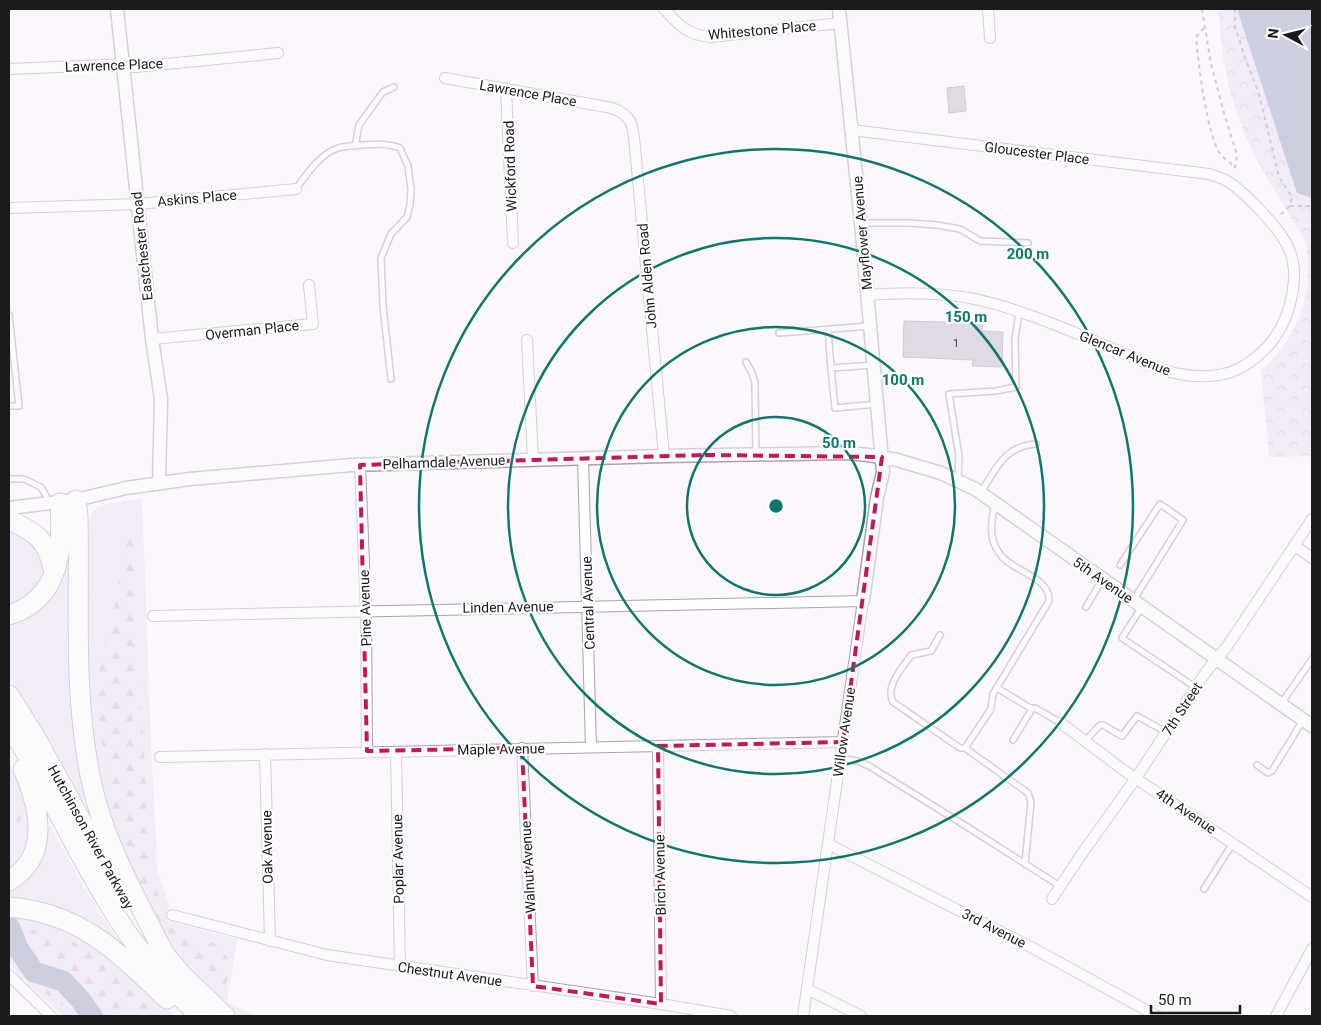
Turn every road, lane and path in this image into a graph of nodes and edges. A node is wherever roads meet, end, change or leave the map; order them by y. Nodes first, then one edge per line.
1 (117, 9) edge
2 (664, 9) edge
3 (839, 9) edge
4 (988, 9) edge
5 (1202, 9) edge
6 (1235, 9) edge
7 (840, 23) junction
8 (1204, 28) junction
9 (990, 38) dead end
10 (278, 53) dead end
11 (122, 66) junction
12 (9, 69) edge
13 (445, 78) dead end
14 (394, 87) dead end
15 (506, 89) junction
16 (612, 108) joint
17 (852, 130) junction
18 (355, 146) junction
19 (1221, 178) joint
20 (296, 189) joint
21 (138, 204) junction
22 (1290, 206) junction
23 (1312, 206) edge
24 (9, 208) edge
25 (1271, 222) junction
26 (861, 223) junction
27 (513, 243) dead end
28 (1028, 243) dead end
29 (309, 286) dead end
30 (868, 295) junction
31 (1019, 312) junction
32 (9, 315) edge
33 (870, 326) junction
34 (828, 329) junction
35 (779, 333) dead end
36 (152, 340) junction
37 (527, 340) dead end
38 (746, 362) dead end
39 (874, 366) junction
40 (831, 368) junction
41 (391, 379) dead end
42 (877, 404) junction
43 (9, 406) edge
44 (1036, 444) dead end
45 (756, 454) junction
46 (664, 456) junction
47 (882, 457) junction
48 (583, 458) junction
49 (533, 459) junction
50 (360, 464) junction
51 (9, 479) edge
52 (958, 480) junction
53 (159, 484) junction
54 (980, 493) junction
55 (62, 502) junction
56 (995, 504) junction
57 (9, 508) edge
58 (1312, 519) edge
59 (9, 520) edge
60 (1295, 546) junction
61 (1312, 558) edge
62 (1120, 565) dead end
63 (54, 573) junction
64 (1102, 580) junction
65 (863, 601) junction
66 (1137, 604) junction
67 (588, 606) junction
68 (1086, 607) dead end
69 (366, 611) junction
70 (9, 614) edge
71 (153, 616) dead end
72 (940, 636) dead end
73 (1216, 659) junction
74 (1312, 659) edge
75 (997, 688) junction
76 (1196, 688) junction
77 (9, 695) edge
78 (1281, 704) junction
79 (1032, 709) junction
80 (1061, 723) joint
81 (1308, 723) edge
82 (9, 724) edge
83 (1166, 732) junction
84 (1013, 740) dead end
85 (1085, 741) junction
86 (842, 742) junction
87 (9, 743) edge
88 (658, 746) junction
89 (591, 747) junction
90 (522, 748) junction
91 (965, 748) junction
92 (367, 751) junction
93 (396, 752) junction
94 (265, 754) junction
95 (160, 756) dead end
96 (841, 758) junction
97 (1257, 765) dead end
98 (1136, 778) junction
99 (1233, 843) junction
100 (828, 844) junction
101 (1025, 864) junction
102 (9, 880) edge
103 (1060, 887) junction
104 (1204, 888) dead end
105 (1312, 897) edge
106 (1052, 899) dead end
107 (9, 907) edge
108 (172, 915) dead end
109 (270, 941) junction
110 (1312, 949) edge
111 (164, 954) junction
112 (400, 967) junction
113 (9, 975) edge
114 (533, 986) junction
115 (807, 989) junction
116 (661, 1004) junction
117 (804, 1012) edge
118 (51, 1016) edge
119 (185, 1016) edge
120 (200, 1016) edge
121 (224, 1016) edge
122 (731, 1016) edge
123 (861, 1016) edge
124 (1157, 1016) edge
125 (1276, 1016) edge

1 - 11 street, Eastchester Road
2 - 7 street, Whitestone Place
3 - 7 street, Mayflower Avenue
4 - 9 street
5 - 8 path
6 - 22 path
7 - 17 street, Mayflower Avenue
8 - 8 path
10 - 11 street, Lawrence Place
11 - 12 street, Lawrence Place
11 - 21 street, Eastchester Road
13 - 15 street, Lawrence Place
14 - 18 lane
15 - 16 street, Lawrence Place
15 - 27 street, Wickford Road
16 - 46 street, John Alden Road
17 - 19 street, Gloucester Place
17 - 26 street, Mayflower Avenue
18 - 20 lane
18 - 41 lane
19 - 25 street, Glencar Avenue
20 - 21 street, Askins Place
21 - 24 street, Askins Place
21 - 36 street, Eastchester Road
22 - 23 path
22 - 25 path
25 - 31 street, Glencar Avenue
26 - 28 lane
26 - 30 street, Mayflower Avenue
29 - 36 street, Overman Place
30 - 31 street, Glencar Avenue
30 - 33 street, Mayflower Avenue
31 - 52 lane
32 - 43 lane
33 - 34 lane
33 - 39 street, Mayflower Avenue
34 - 35 lane
34 - 40 lane
36 - 53 street, Eastchester Road
37 - 49 street
38 - 45 lane
39 - 40 lane
39 - 42 street, Mayflower Avenue
40 - 42 lane
42 - 47 street, Mayflower Avenue
44 - 54 lane
45 - 46 street, Pelhamdale Avenue
45 - 47 street, Pelhamdale Avenue
46 - 48 street, Pelhamdale Avenue
47 - 52 street, 5th Avenue
47 - 65 street, Willow Avenue
48 - 49 street, Pelhamdale Avenue
48 - 67 street, Central Avenue
49 - 50 street, Pelhamdale Avenue
50 - 53 street, Pelhamdale Avenue
50 - 69 street, Pine Avenue
51 - 55 lane
52 - 54 street, 5th Avenue
53 - 55 street, Pelhamdale Avenue
54 - 56 street, 5th Avenue
55 - 57 street, Pelhamdale Avenue
55 - 63 highway
55 - 111 highway
56 - 64 street, 5th Avenue
56 - 75 lane
58 - 60 street, 7th Street
59 - 63 highway
60 - 61 street
60 - 73 street, 7th Street
62 - 66 lane
63 - 70 highway
64 - 66 street, 5th Avenue
64 - 68 lane
65 - 67 street, Linden Avenue
65 - 86 street, Willow Avenue
66 - 73 street, 5th Avenue
66 - 76 lane
67 - 69 street, Linden Avenue
67 - 89 street, Central Avenue
69 - 71 street, Linden Avenue
69 - 92 street, Pine Avenue
72 - 91 lane
73 - 76 street, 7th Street
73 - 78 street, 5th Avenue
74 - 78 lane
75 - 79 lane
75 - 91 lane
76 - 83 street, 7th Street
77 - 111 highway, Hutchinson River Parkway
78 - 81 street, 5th Avenue
79 - 80 lane
79 - 84 lane
80 - 85 street, 4th Avenue
81 - 97 lane
82 - 120 highway, Hutchinson River Parkway
83 - 85 lane
83 - 98 street, 7th Street
85 - 98 street, 4th Avenue
86 - 88 street, Maple Avenue
86 - 96 street, Willow Avenue
87 - 102 highway
88 - 89 street, Maple Avenue
88 - 116 street, Birch Avenue
89 - 90 street, Maple Avenue
90 - 93 street, Maple Avenue
90 - 114 street, Walnut Avenue
91 - 101 lane
92 - 93 street, Maple Avenue
92 - 94 street, Maple Avenue
93 - 112 street, Poplar Avenue
94 - 95 street, Maple Avenue
94 - 109 street, Oak Avenue
96 - 100 street, Willow Avenue
96 - 101 lane
98 - 99 street, 4th Avenue
98 - 103 street, 7th Street
99 - 104 lane
99 - 105 street, 4th Avenue
100 - 115 street, Willow Avenue
100 - 124 street, 3rd Avenue
101 - 103 lane
103 - 106 street, 7th Street
107 - 119 highway
108 - 109 street, Chestnut Avenue
109 - 112 street, Chestnut Avenue
110 - 125 street
111 - 121 highway, Hutchinson River Parkway
112 - 114 street, Chestnut Avenue
113 - 118 street
114 - 116 street, Chestnut Avenue
115 - 117 street, Willow Avenue
115 - 123 street
116 - 122 street, Chestnut Avenue

